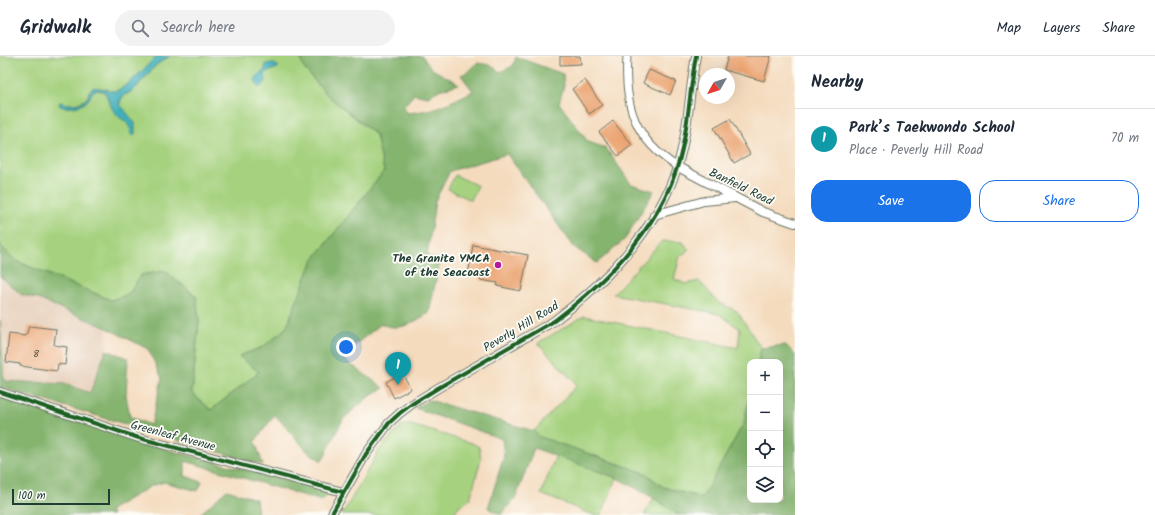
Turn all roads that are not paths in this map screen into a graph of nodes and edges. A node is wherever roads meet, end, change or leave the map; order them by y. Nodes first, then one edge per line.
1 (627, 56) edge
2 (696, 56) edge
3 (678, 167) junction
4 (736, 198) junction
5 (654, 215) junction
6 (795, 223) edge
7 (0, 392) edge
8 (343, 492) junction
9 (331, 515) edge

1 - 3 street
2 - 3 street, Peverly Hill Road
3 - 4 street, Banfield Road
3 - 5 street, Peverly Hill Road
4 - 5 street
4 - 6 street, Banfield Road
5 - 8 street, Peverly Hill Road
7 - 8 street, Greenleaf Avenue
8 - 9 street, Peverly Hill Road

